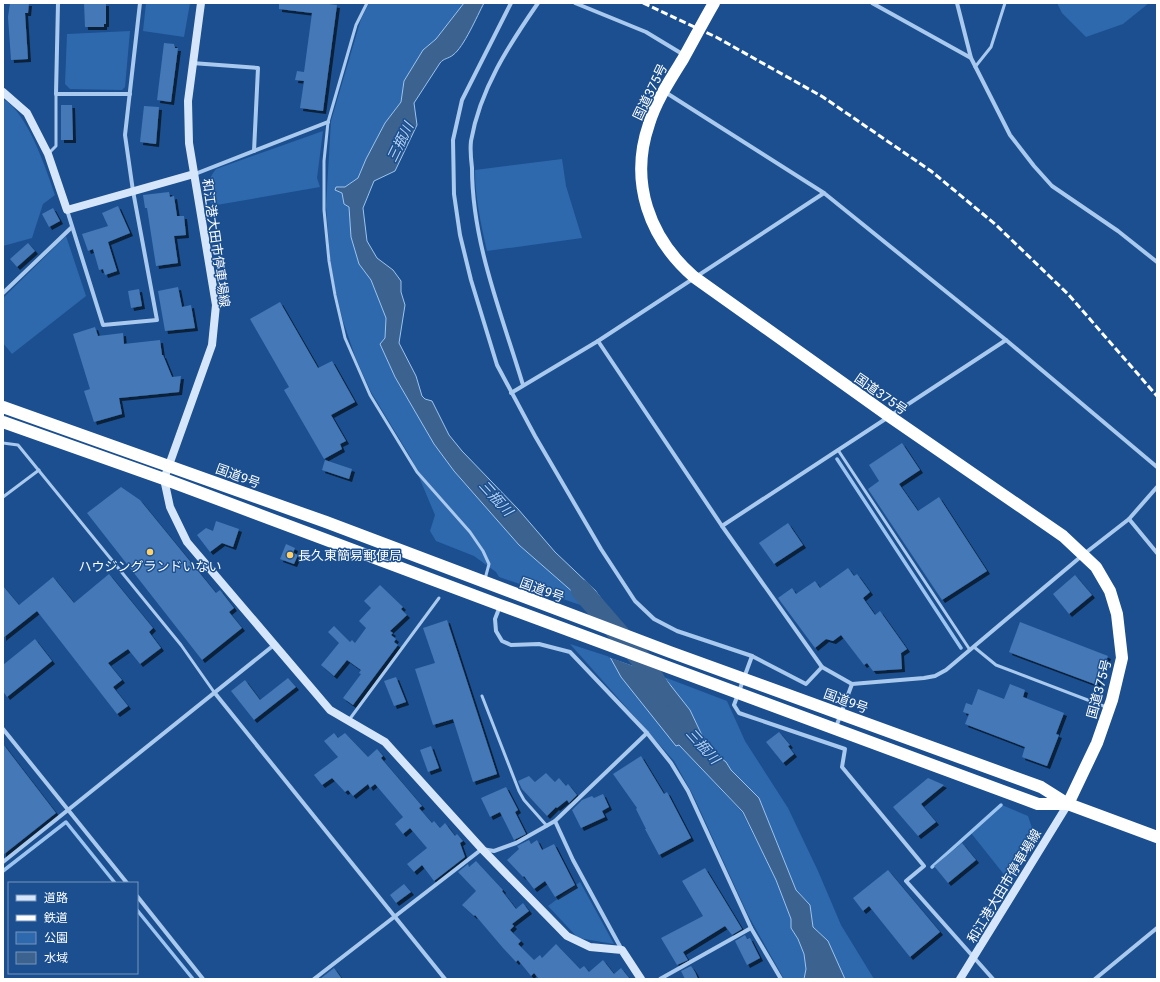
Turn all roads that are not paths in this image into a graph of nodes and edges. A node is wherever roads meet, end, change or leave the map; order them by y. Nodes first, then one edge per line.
1 (58, 3) edge
2 (140, 3) edge
3 (201, 3) edge
4 (367, 3) edge
5 (510, 3) edge
6 (538, 3) edge
7 (575, 3) edge
8 (714, 3) edge
9 (872, 3) edge
10 (957, 3) edge
11 (1005, 3) edge
12 (685, 55) junction
13 (971, 58) junction
14 (192, 63) junction
15 (975, 67) junction
16 (664, 91) junction
17 (3, 92) edge
18 (56, 94) junction
19 (130, 94) junction
20 (328, 122) junction
21 (254, 151) junction
22 (48, 154) junction
23 (194, 174) junction
24 (133, 191) junction
25 (824, 193) junction
26 (67, 210) junction
27 (72, 226) junction
28 (1157, 262) edge
29 (694, 277) junction
30 (3, 293) edge
31 (1006, 340) junction
32 (598, 341) junction
33 (523, 385) junction
34 (511, 393) junction
35 (3, 407) edge
36 (889, 416) junction
37 (3, 422) edge
38 (3, 443) edge
39 (838, 450) junction
40 (169, 466) junction
41 (1157, 467) edge
42 (38, 470) junction
43 (164, 479) junction
44 (1157, 487) edge
45 (3, 497) edge
46 (1129, 519) junction
47 (722, 526) junction
48 (1084, 554) junction
49 (1157, 554) edge
50 (484, 583) junction
51 (439, 598) dead end
52 (500, 605) junction
53 (274, 645) junction
54 (974, 647) junction
55 (970, 650) junction
56 (752, 656) junction
57 (822, 667) junction
58 (743, 679) junction
59 (852, 684) junction
60 (214, 692) junction
61 (738, 693) junction
62 (482, 696) dead end
63 (1109, 708) junction
64 (841, 715) junction
65 (348, 720) junction
66 (3, 729) edge
67 (835, 729) junction
68 (646, 733) junction
69 (1068, 804) junction
70 (68, 810) junction
71 (555, 821) junction
72 (547, 826) junction
73 (1157, 837) edge
74 (482, 849) junction
75 (3, 862) edge
76 (126, 882) edge
77 (138, 897) edge
78 (394, 916) junction
79 (751, 928) junction
80 (1157, 928) edge
81 (622, 950) junction
82 (974, 958) junction
83 (203, 979) edge
84 (314, 979) edge
85 (445, 979) edge
86 (641, 979) edge
87 (660, 979) edge
88 (781, 979) edge
89 (960, 979) edge
90 (993, 979) edge
91 (1095, 979) edge

1 - 18 street
2 - 19 street
3 - 14 street, 和江港大田市停車場線
4 - 20 lane
5 - 34 street
6 - 33 street
7 - 12 street
8 - 12 highway, 国道375号
9 - 13 street
10 - 13 street
11 - 15 lane
12 - 16 highway, 国道375号
13 - 15 street
14 - 21 street
14 - 23 street, 和江港大田市停車場線
15 - 28 street
16 - 25 street
16 - 29 highway, 国道375号
17 - 22 street
18 - 19 street
18 - 22 lane
19 - 24 street
20 - 21 street
20 - 50 lane
21 - 23 street
22 - 26 street
23 - 24 street
23 - 40 street, 和江港大田市停車場線
24 - 26 street
24 - 27 street
25 - 29 street
25 - 31 street
26 - 27 street
27 - 30 street
29 - 32 street
29 - 36 highway, 国道375号
31 - 36 street
31 - 41 street
32 - 33 street
32 - 47 street
33 - 34 street
34 - 56 street
35 - 40 highway, 国道9号
36 - 39 street
36 - 48 highway, 国道375号
37 - 43 highway, 国道9号
38 - 42 lane
39 - 47 street
39 - 55 lane
40 - 43 street, 和江港大田市停車場線
40 - 50 highway, 国道9号
42 - 45 lane
42 - 60 lane
43 - 52 highway, 国道9号
43 - 53 street
44 - 46 street
46 - 48 street
46 - 49 street
47 - 57 street
48 - 54 street
48 - 63 highway, 国道375号
50 - 58 highway, 国道9号
51 - 65 lane
52 - 61 highway, 国道9号
52 - 68 street
53 - 60 street
53 - 65 street
54 - 55 street
54 - 63 lane
55 - 59 street
56 - 57 street
56 - 58 street
57 - 59 street
58 - 61 street
58 - 64 highway, 国道9号
59 - 64 street
60 - 70 street
60 - 78 street
61 - 67 highway, 国道9号
61 - 82 street
62 - 72 lane
63 - 69 highway, 国道375号
64 - 67 street
64 - 69 highway, 国道9号
65 - 74 street
66 - 70 street
67 - 69 highway, 国道9号
68 - 71 street
68 - 79 street
69 - 73 highway, 国道9号
69 - 82 street, 和江港大田市停車場線
70 - 75 street
70 - 76 street
71 - 72 street
71 - 81 street
72 - 74 street
74 - 78 street
74 - 81 street
77 - 83 street
78 - 84 street
78 - 85 street
79 - 87 street
79 - 88 street
80 - 91 street
81 - 86 street
82 - 89 street, 和江港大田市停車場線
82 - 90 street

